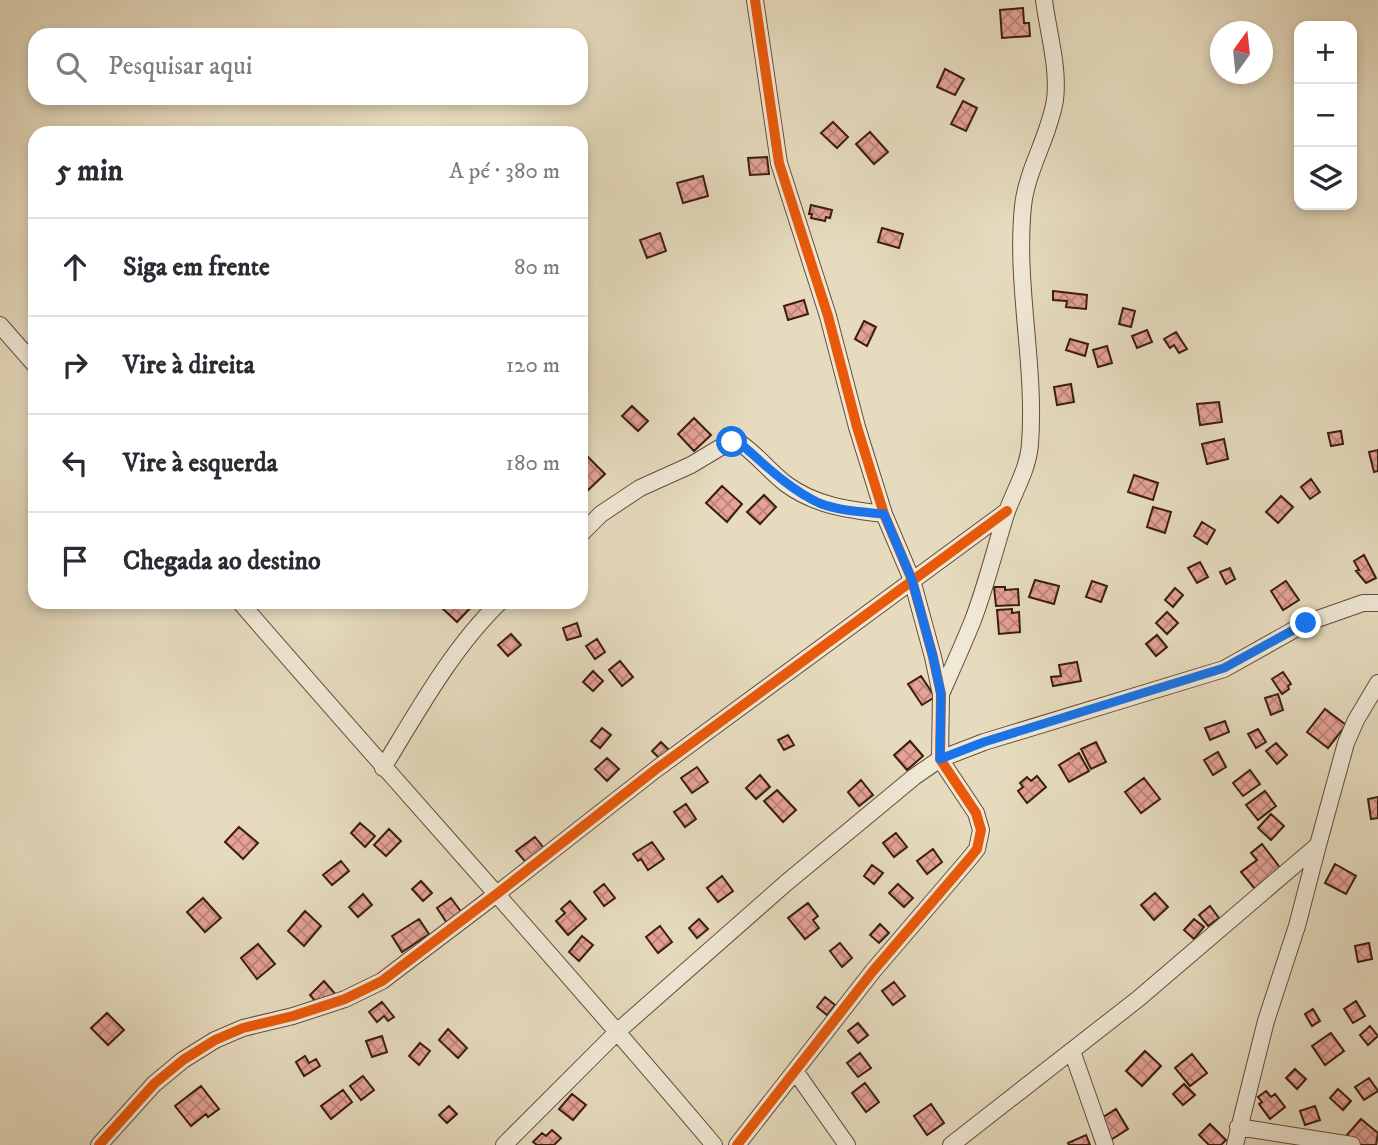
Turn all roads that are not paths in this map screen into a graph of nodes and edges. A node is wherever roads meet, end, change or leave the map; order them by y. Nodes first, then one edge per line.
1 (755, 0) edge
2 (1048, 4) edge
3 (0, 325) edge
4 (28, 357) edge
5 (1007, 512) junction
6 (884, 514) junction
7 (588, 527) edge
8 (912, 580) junction
9 (1378, 603) edge
10 (246, 609) edge
11 (493, 609) edge
12 (1378, 683) edge
13 (941, 694) junction
14 (940, 759) junction
15 (383, 768) junction
16 (1318, 845) junction
17 (498, 894) junction
18 (618, 1031) junction
19 (1072, 1051) junction
20 (794, 1071) junction
21 (1238, 1127) junction
22 (99, 1145) edge
23 (504, 1145) edge
24 (714, 1145) edge
25 (737, 1145) edge
26 (847, 1145) edge
27 (951, 1145) edge
28 (1105, 1145) edge
29 (1235, 1145) edge
30 (1352, 1145) edge

1 - 6 street
2 - 5 street
3 - 4 street
5 - 8 street
5 - 13 street
6 - 7 street
6 - 8 street
8 - 13 street
8 - 17 street
9 - 14 street
10 - 15 street
11 - 15 street
12 - 16 street
13 - 14 street
14 - 18 street
14 - 20 street
15 - 17 street
16 - 19 street
16 - 21 street
17 - 18 street
17 - 22 street
18 - 23 street
18 - 24 street
19 - 27 street
19 - 28 street
20 - 25 street
20 - 26 street
21 - 29 street
21 - 30 street

